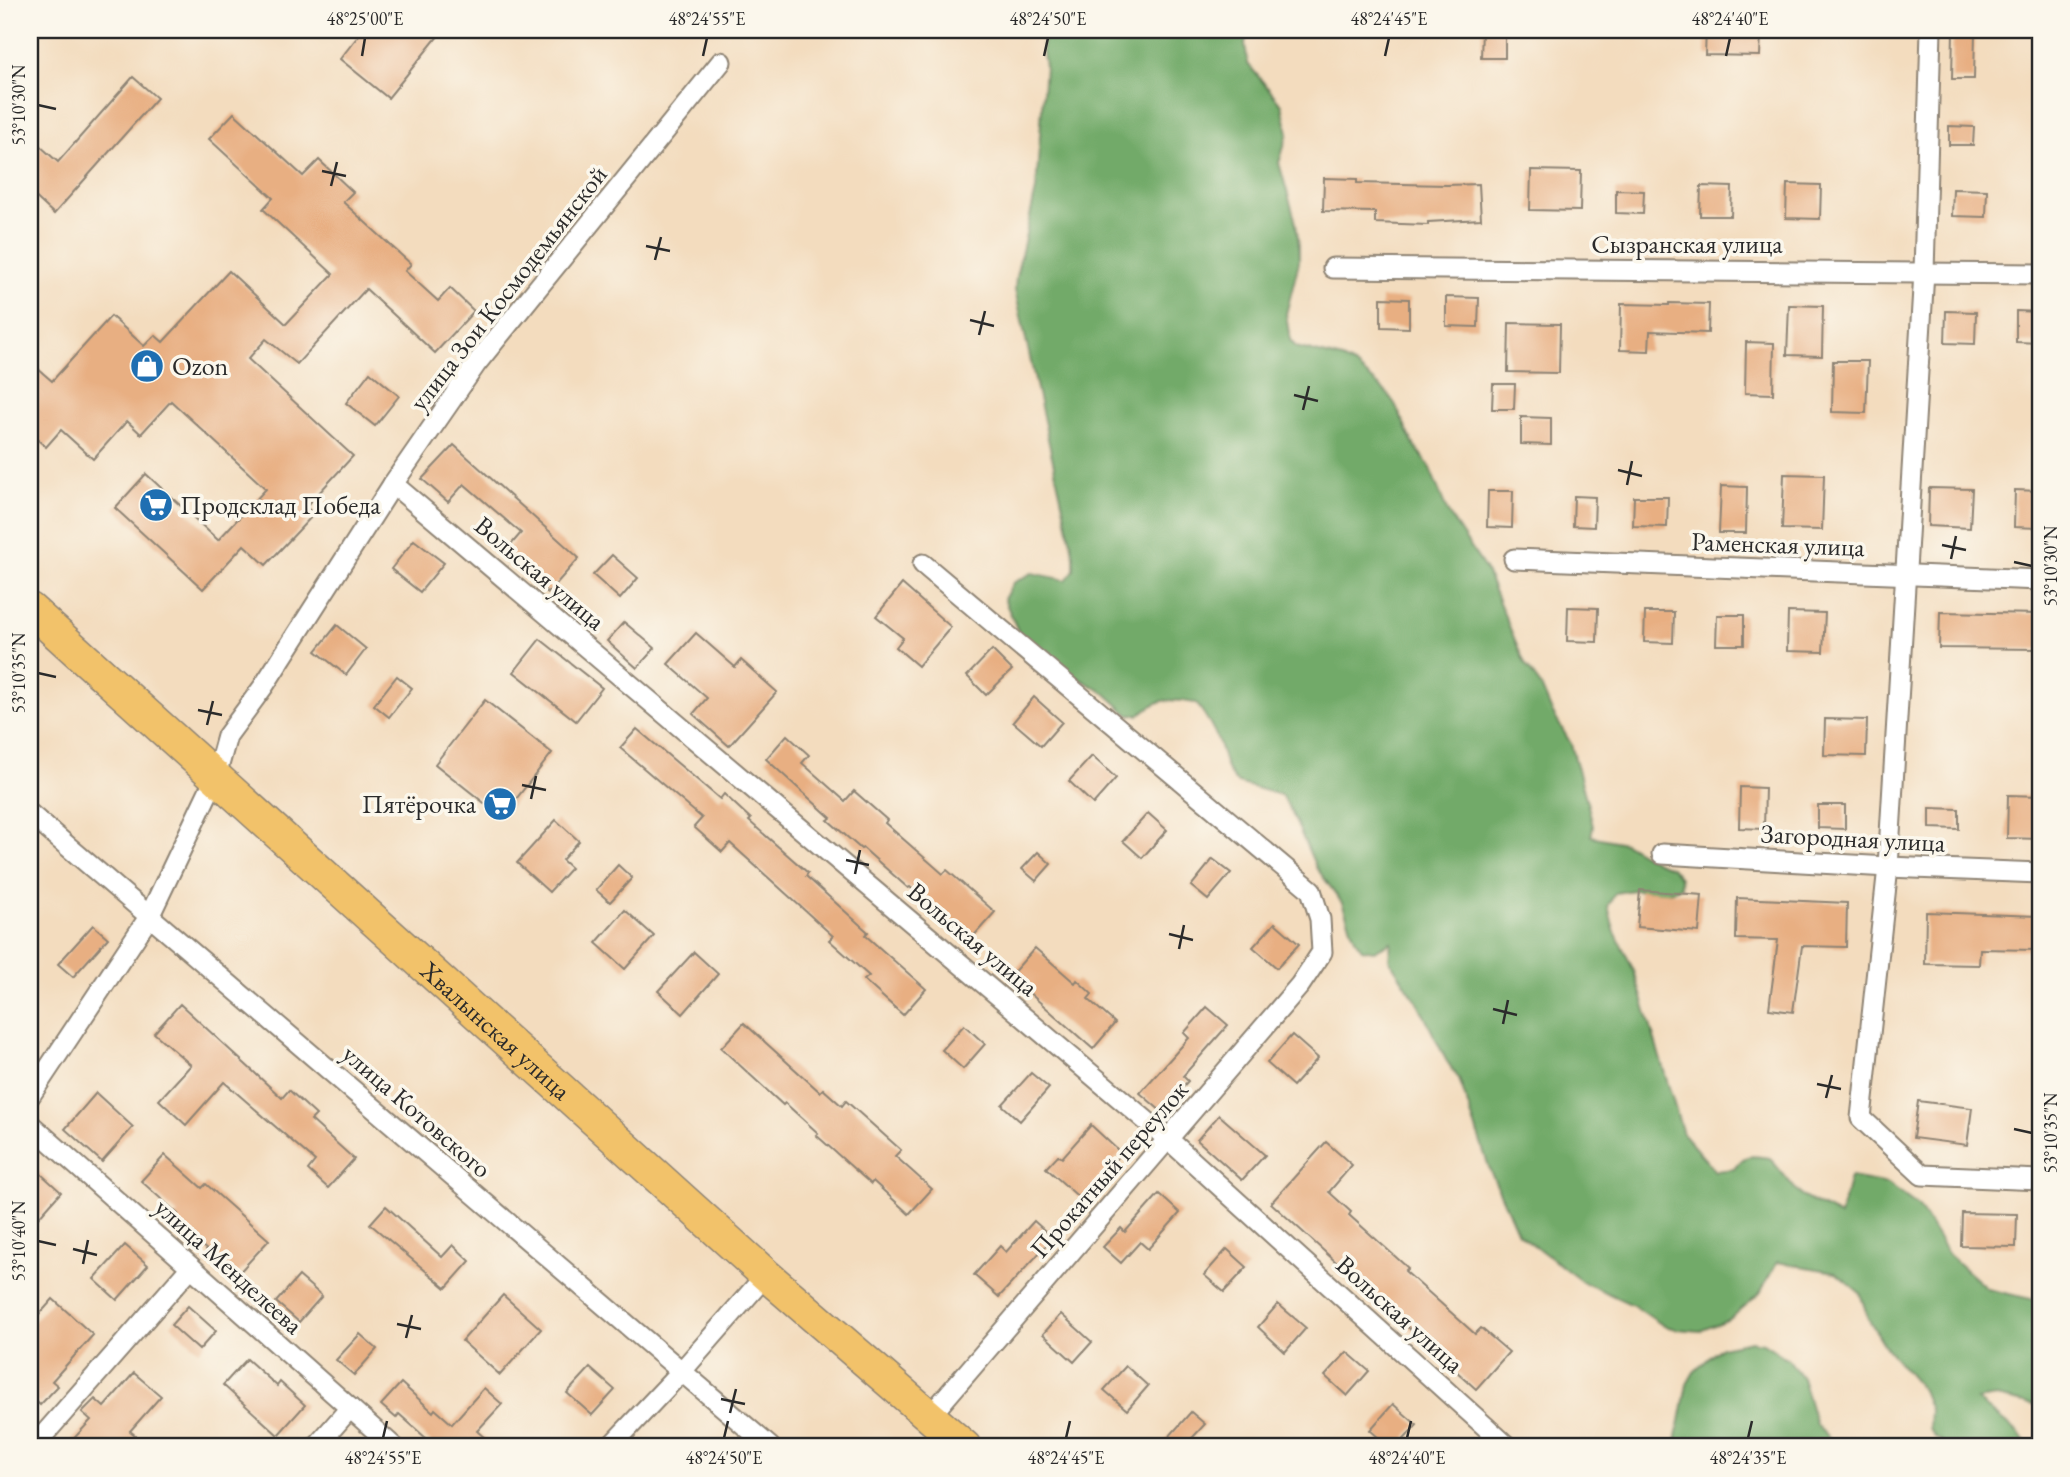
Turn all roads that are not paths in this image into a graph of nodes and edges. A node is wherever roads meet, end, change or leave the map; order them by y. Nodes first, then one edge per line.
1 (1931, 30) edge
2 (721, 62) dead end
3 (1333, 268) dead end
4 (1924, 272) junction
5 (2040, 274) edge
6 (393, 484) junction
7 (1514, 559) dead end
8 (923, 564) dead end
9 (1907, 576) junction
10 (2040, 580) edge
11 (30, 609) edge
12 (216, 776) junction
13 (30, 814) edge
14 (1662, 853) dead end
15 (1888, 867) junction
16 (2040, 873) edge
17 (149, 917) junction
18 (30, 1096) edge
19 (30, 1124) edge
20 (1169, 1139) junction
21 (2040, 1180) edge
22 (191, 1267) junction
23 (766, 1275) junction
24 (681, 1372) junction
25 (350, 1408) junction
26 (930, 1416) junction
27 (33, 1447) edge
28 (316, 1447) edge
29 (394, 1447) edge
30 (610, 1447) edge
31 (770, 1447) edge
32 (965, 1447) edge
33 (1508, 1447) edge

1 - 4 street
2 - 6 street, улица Зои Космодемьянской
3 - 4 street, Сызранская улица
4 - 5 street, Сызранская улица
4 - 9 street
6 - 12 street, улица Зои Космодемьянской
6 - 20 street, Вольская улица
7 - 9 street, Раменская улица
8 - 20 street, Прокатный переулок
9 - 10 street, Раменская улица
9 - 15 street
11 - 12 main road, Хвалынская улица
12 - 17 street, улица Зои Космодемьянской
12 - 23 main road, Хвалынская улица
13 - 17 street, улица Котовского
14 - 15 street, Загородная улица
15 - 16 street, Загородная улица
15 - 21 street
17 - 18 street, улица Зои Космодемьянской
17 - 24 street, улица Котовского
19 - 22 street, улица Менделеева
20 - 26 street, Прокатный переулок
20 - 33 street, Вольская улица
22 - 25 street, улица Менделеева
22 - 27 street
23 - 24 street
23 - 26 main road, Хвалынская улица
24 - 30 street
24 - 31 street, улица Котовского
25 - 28 street
25 - 29 street, улица Менделеева
26 - 32 main road, Хвалынская улица

